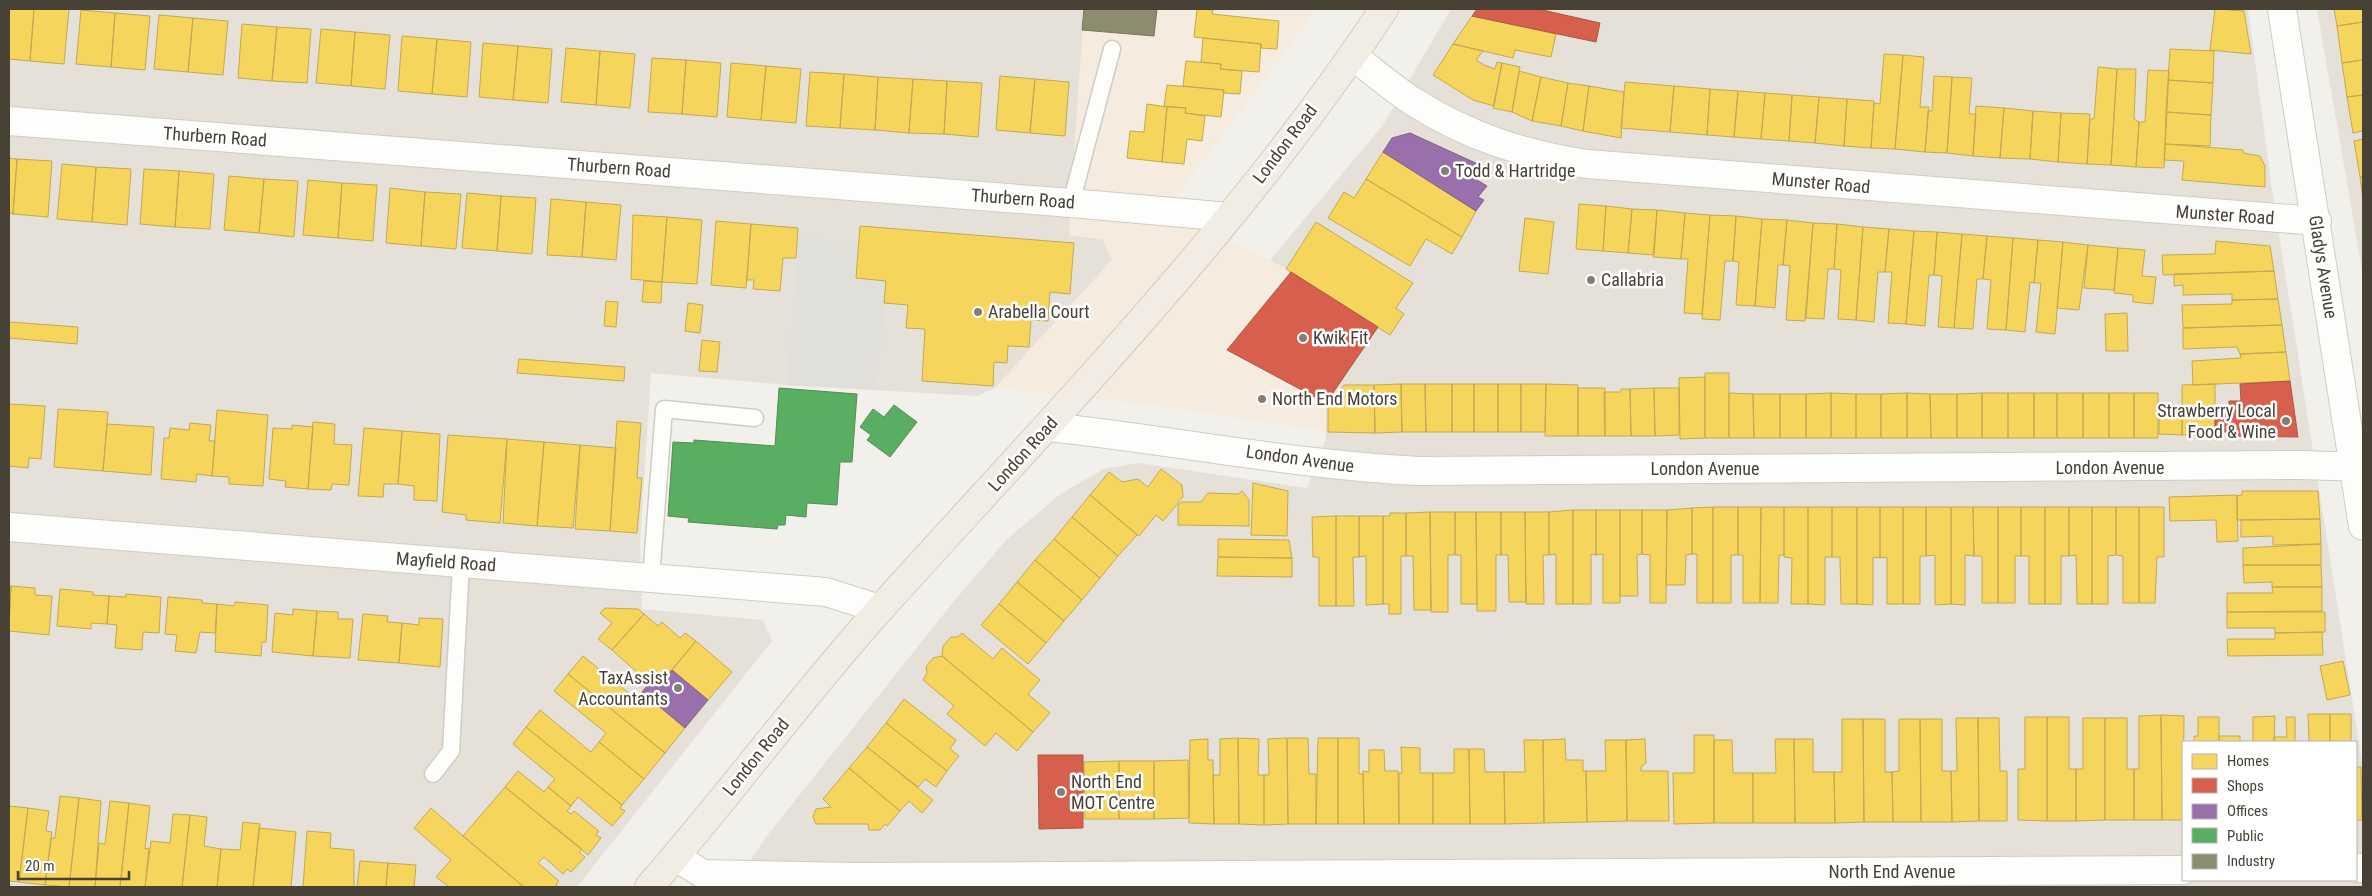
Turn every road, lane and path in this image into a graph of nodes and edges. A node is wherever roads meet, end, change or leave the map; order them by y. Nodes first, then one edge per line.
1 (1384, 9) edge
2 (2282, 9) edge
3 (1112, 49) dead end
4 (1353, 56) junction
5 (9, 121) edge
6 (1071, 203) junction
7 (1229, 217) junction
8 (2317, 222) junction
9 (755, 418) dead end
10 (1049, 427) junction
11 (2358, 468) edge
12 (2363, 526) edge
13 (9, 527) edge
14 (462, 564) junction
15 (651, 578) junction
16 (880, 609) junction
17 (433, 774) dead end
18 (676, 857) junction
19 (2182, 870) edge
20 (649, 887) edge

1 - 4 main road, London Road
2 - 8 street, Gladys Avenue
3 - 6 lane
4 - 7 main road, London Road
4 - 8 street, Munster Road
5 - 6 street, Thurbern Road
6 - 7 street, Thurbern Road
7 - 10 main road, London Road
8 - 11 street, Gladys Avenue
9 - 15 lane
10 - 11 street, London Avenue
10 - 16 main road, London Road
11 - 12 street, Gladys Avenue
13 - 14 street, Mayfield Road
14 - 15 street, Mayfield Road
14 - 17 lane
15 - 16 street, Mayfield Road
16 - 18 main road, London Road
18 - 19 street, North End Avenue
18 - 20 main road, London Road

